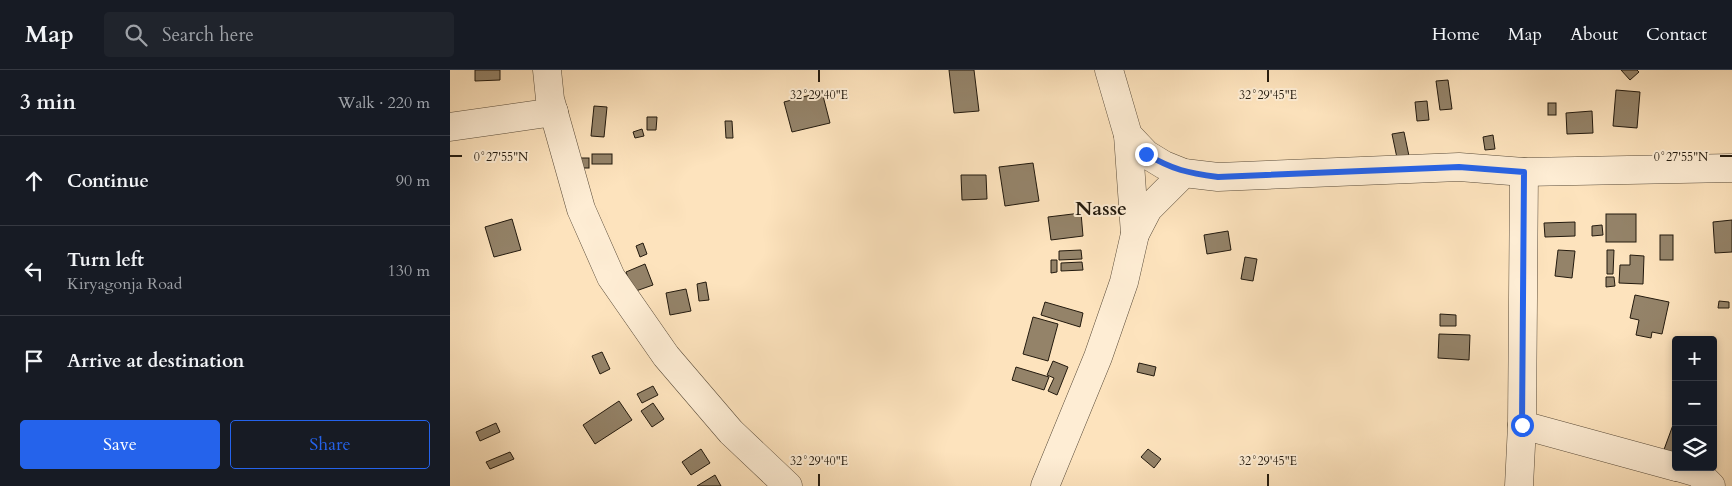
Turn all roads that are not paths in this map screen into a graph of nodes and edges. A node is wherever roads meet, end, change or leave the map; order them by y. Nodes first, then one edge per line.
1 (547, 70) edge
2 (1109, 70) edge
3 (554, 112) junction
4 (450, 127) edge
5 (1128, 135) junction
6 (1732, 168) edge
7 (1184, 172) junction
8 (1524, 172) junction
9 (1134, 234) junction
10 (1522, 425) junction
11 (1672, 466) edge
12 (1691, 471) edge
13 (788, 486) edge
14 (1045, 486) edge
15 (1519, 486) edge
16 (1710, 486) edge

1 - 3 street
2 - 5 street
3 - 4 street
3 - 13 street
5 - 7 street
5 - 9 street
6 - 8 street
7 - 8 street
7 - 9 street
8 - 10 street
9 - 14 street
10 - 11 street
10 - 15 street
12 - 16 street

